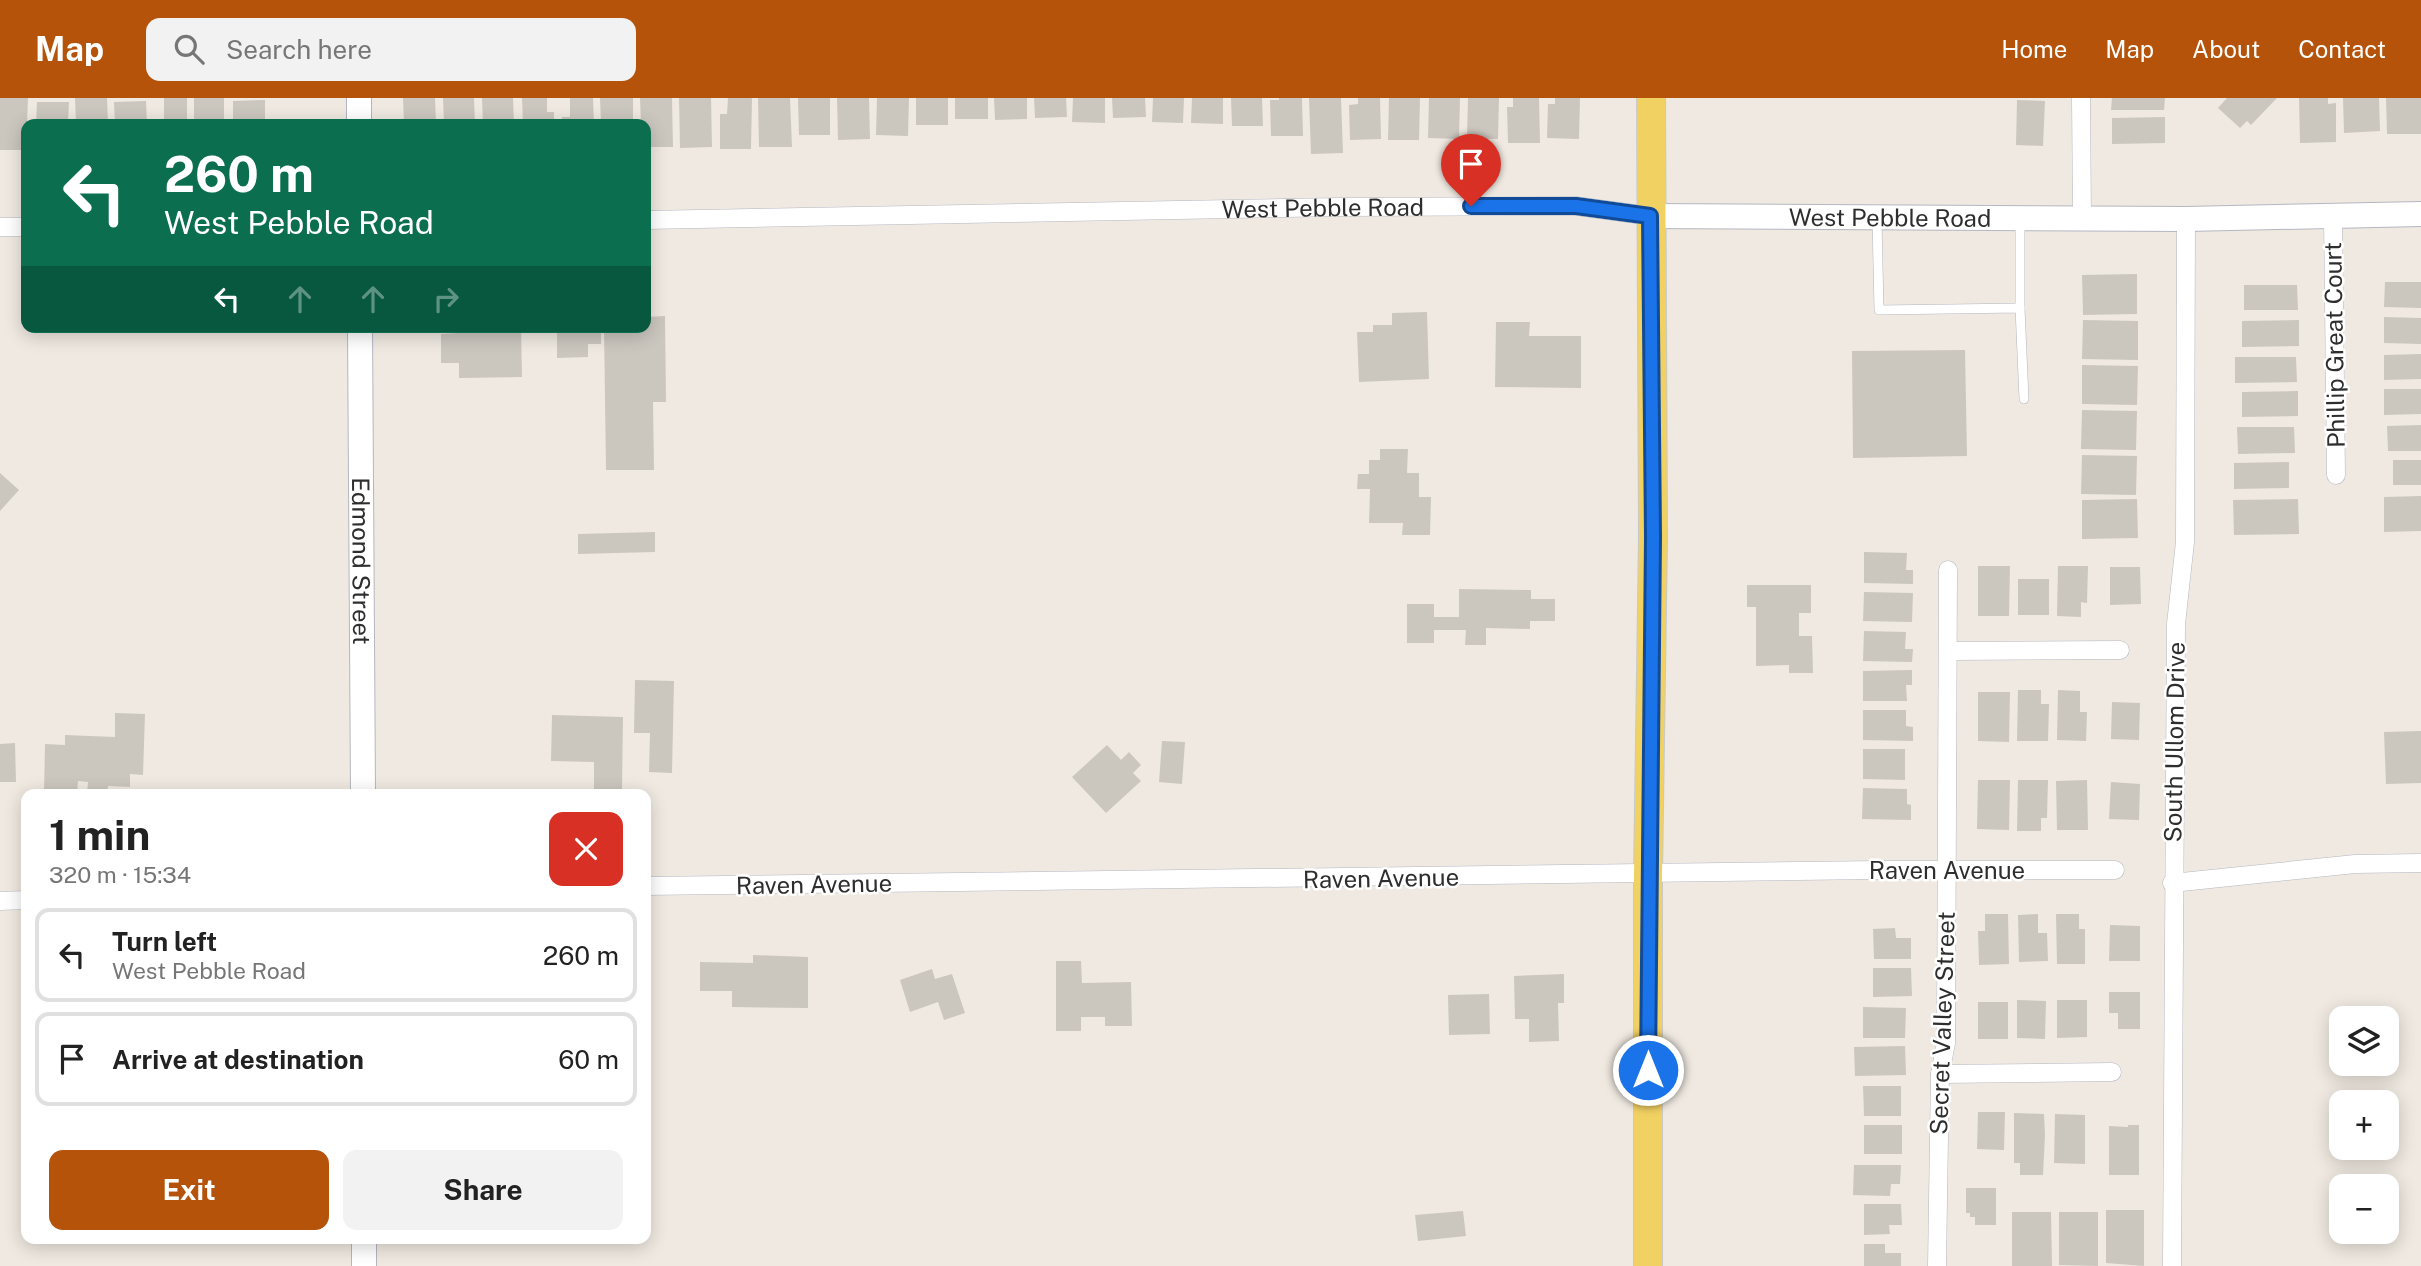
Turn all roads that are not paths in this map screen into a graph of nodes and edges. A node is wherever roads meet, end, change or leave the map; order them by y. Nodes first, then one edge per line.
1 (359, 98) edge
2 (1651, 98) edge
3 (2081, 98) edge
4 (359, 119) edge
5 (2421, 214) edge
6 (1650, 216) junction
7 (2333, 216) junction
8 (1877, 217) junction
9 (2020, 217) junction
10 (2081, 218) junction
11 (2186, 219) junction
12 (651, 220) edge
13 (0, 227) edge
14 (21, 227) edge
15 (2020, 308) junction
16 (360, 333) edge
17 (2024, 400) dead end
18 (2336, 475) dead end
19 (1948, 570) dead end
20 (2120, 650) dead end
21 (1948, 651) junction
22 (363, 789) edge
23 (2421, 863) edge
24 (1945, 870) junction
25 (2115, 870) dead end
26 (1648, 874) junction
27 (2172, 884) junction
28 (651, 886) edge
29 (21, 900) edge
30 (0, 901) edge
31 (2112, 1072) dead end
32 (1940, 1074) junction
33 (364, 1244) edge
34 (365, 1266) edge
35 (1648, 1266) edge
36 (1937, 1266) edge
37 (2172, 1266) edge

1 - 4 street
2 - 6 main road
3 - 10 street
5 - 7 street, West Pebble Road
6 - 8 street, West Pebble Road
6 - 12 street, West Pebble Road
6 - 26 main road
7 - 11 street, West Pebble Road
7 - 18 street, Phillip Great Court
8 - 9 street, West Pebble Road
8 - 15 lane
9 - 10 street, West Pebble Road
9 - 15 lane
10 - 11 street, West Pebble Road
11 - 27 street, South Ullom Drive
13 - 14 street
15 - 17 lane
16 - 22 street, Edmond Street
19 - 21 street, Secret Valley Street
20 - 21 street
21 - 24 street, Secret Valley Street
23 - 27 street
24 - 25 street, Raven Avenue
24 - 26 street, Raven Avenue
24 - 32 street, Secret Valley Street
26 - 28 street, Raven Avenue
26 - 35 main road
27 - 37 street, South Ullom Drive
29 - 30 street
31 - 32 street
32 - 36 street, Secret Valley Street
33 - 34 street

